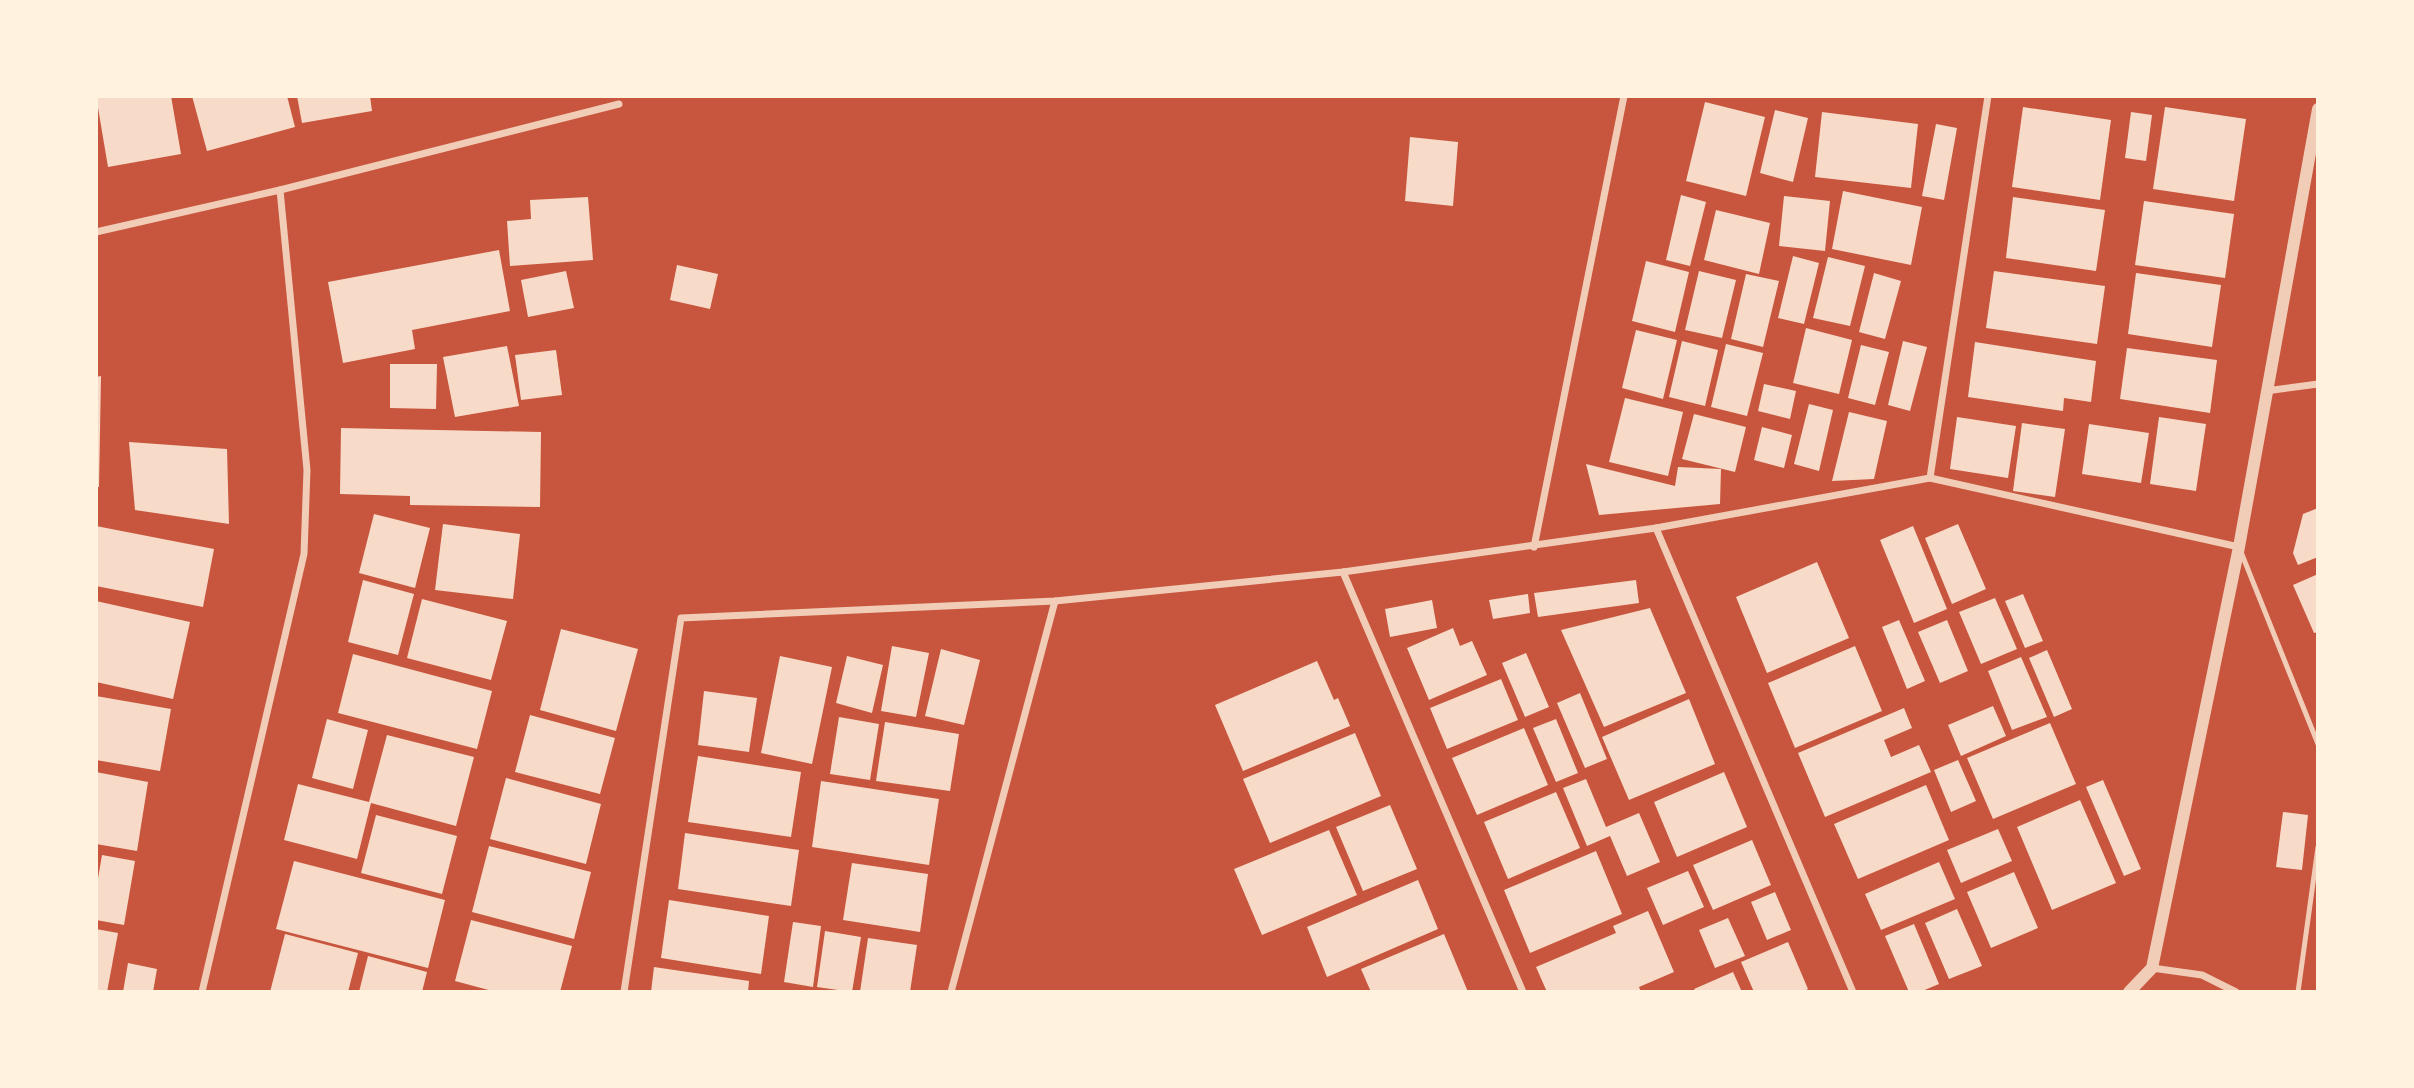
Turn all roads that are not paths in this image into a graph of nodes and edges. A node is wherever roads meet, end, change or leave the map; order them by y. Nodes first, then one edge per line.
1 (1624, 96) edge
2 (1987, 96) edge
3 (618, 104) dead end
4 (2318, 109) edge
5 (280, 190) junction
6 (96, 232) edge
7 (2318, 384) edge
8 (2266, 392) junction
9 (1930, 478) junction
10 (1656, 528) junction
11 (1534, 547) junction
12 (2239, 547) junction
13 (1343, 572) junction
14 (1055, 601) junction
15 (2318, 744) edge
16 (2318, 847) edge
17 (2152, 968) junction
18 (202, 992) edge
19 (624, 992) edge
20 (951, 992) edge
21 (1523, 992) edge
22 (1853, 992) edge
23 (2129, 992) edge
24 (2236, 992) edge
25 (2298, 992) edge

1 - 11 street
2 - 9 street
3 - 5 street
4 - 8 street
5 - 6 street
5 - 18 street
7 - 8 street
8 - 12 street
9 - 10 street
9 - 12 street
10 - 11 street
10 - 22 street
11 - 13 street
12 - 15 lane
12 - 17 street
13 - 14 street
13 - 21 street
14 - 19 street
14 - 20 street
16 - 25 lane
17 - 23 street
17 - 24 street

